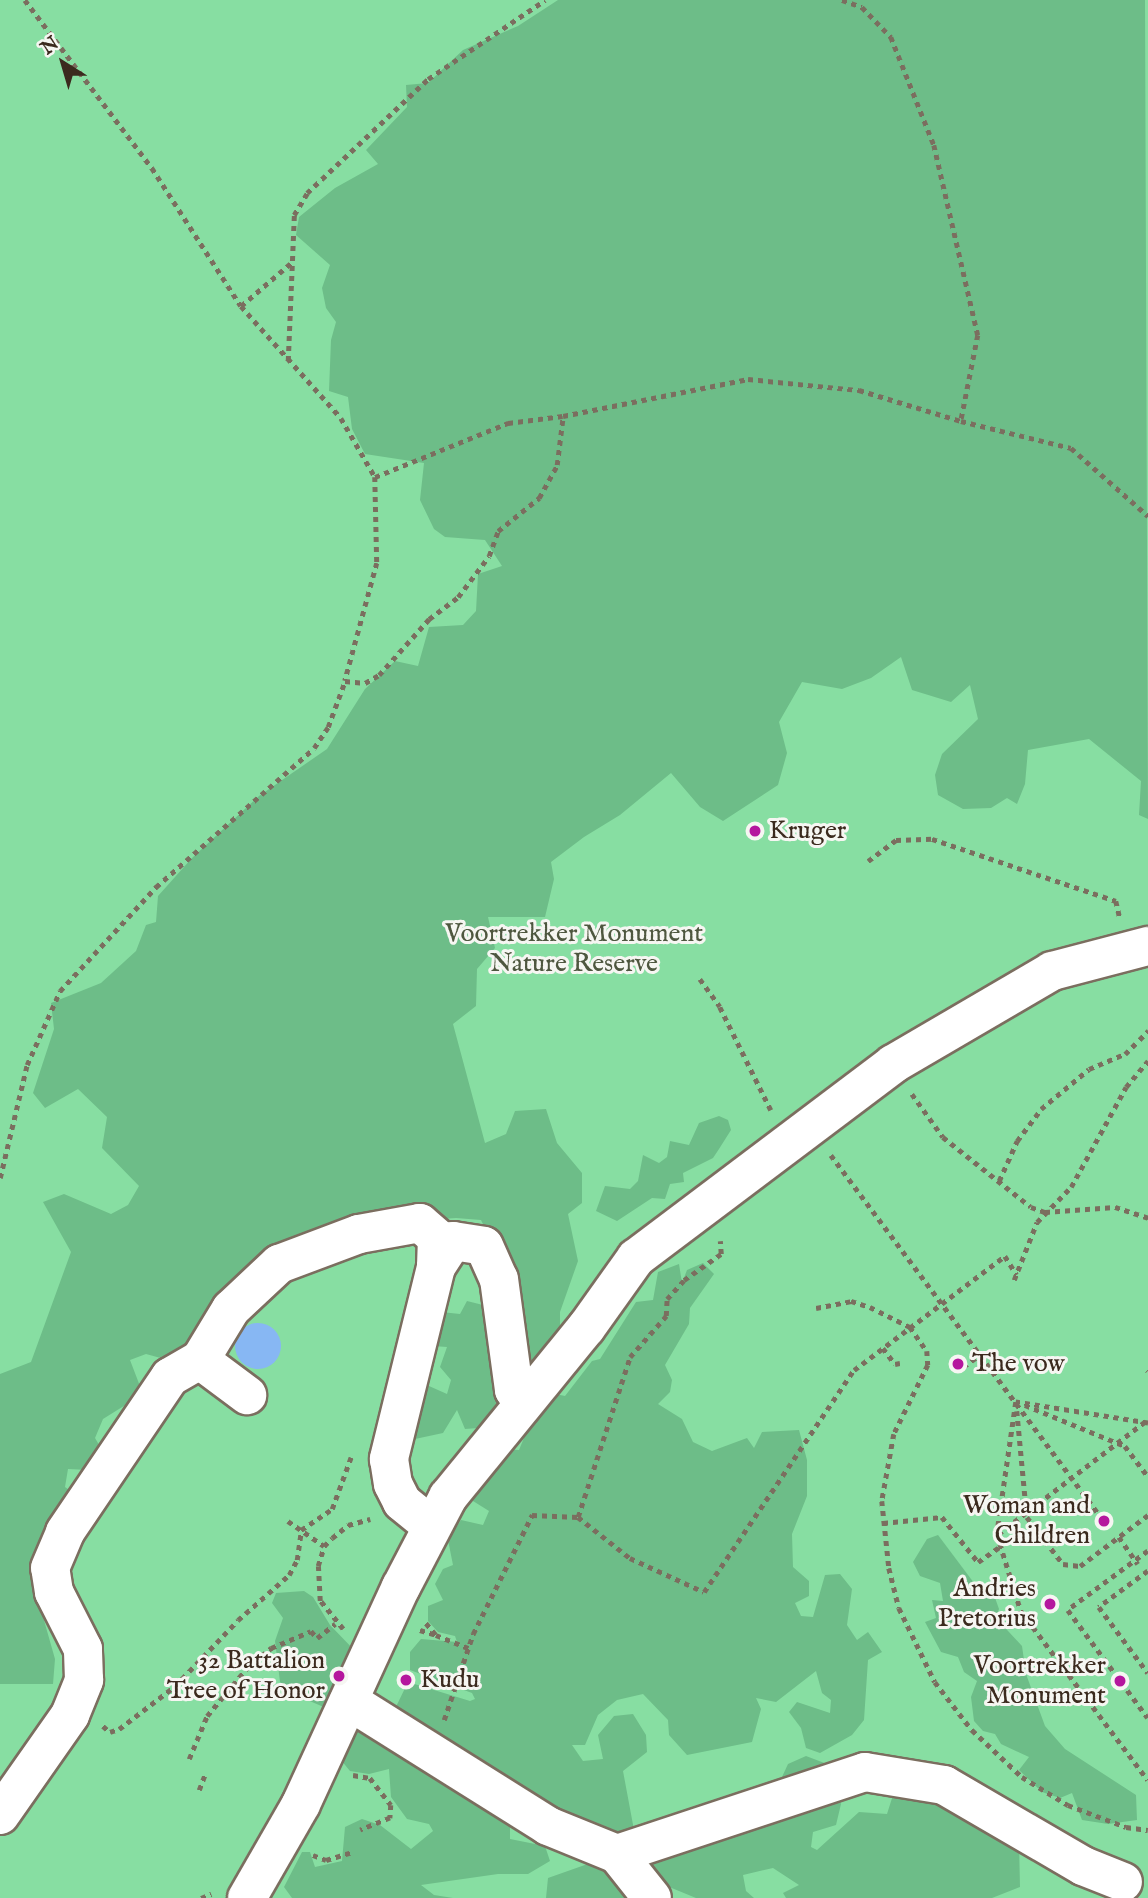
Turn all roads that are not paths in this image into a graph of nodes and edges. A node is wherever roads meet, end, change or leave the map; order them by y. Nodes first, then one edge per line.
1 (1138, 948) edge
2 (436, 1267) junction
3 (200, 1360) junction
4 (247, 1395) dead end
5 (522, 1402) junction
6 (432, 1526) junction
7 (349, 1701) junction
8 (0, 1815) edge
9 (617, 1854) junction
10 (1123, 1882) dead end
11 (247, 1898) edge
12 (652, 1898) edge

1 - 5 street
2 - 3 street
2 - 5 street
2 - 6 street
3 - 4 street
3 - 8 street
5 - 6 street
6 - 7 street
7 - 9 street
7 - 11 street
9 - 10 street
9 - 12 street

